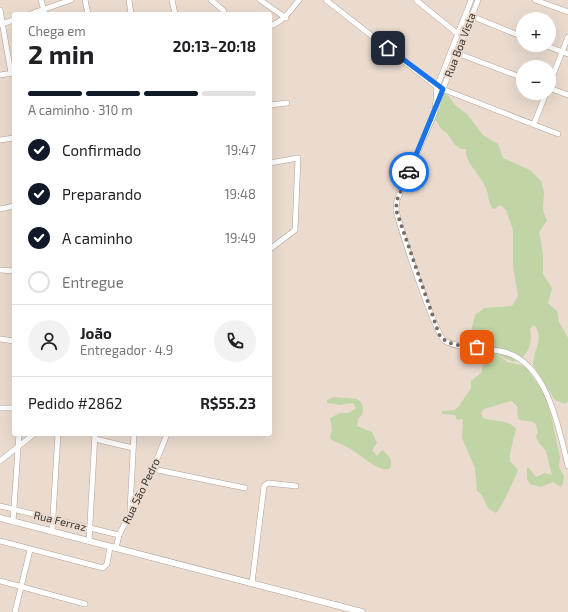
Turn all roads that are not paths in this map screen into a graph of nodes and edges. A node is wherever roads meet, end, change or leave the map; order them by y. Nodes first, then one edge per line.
1 (42, 0) edge
2 (71, 0) edge
3 (85, 0) edge
4 (129, 0) edge
5 (172, 0) edge
6 (211, 0) edge
7 (260, 0) edge
8 (299, 0) edge
9 (326, 0) edge
10 (416, 0) edge
11 (471, 0) edge
12 (478, 0) edge
13 (535, 0) edge
14 (0, 10) edge
15 (44, 12) edge
16 (88, 12) edge
17 (131, 12) edge
18 (175, 12) edge
19 (224, 12) edge
20 (568, 12) edge
21 (469, 15) junction
22 (286, 18) junction
23 (12, 21) edge
24 (1, 24) edge
25 (272, 25) edge
26 (458, 34) junction
27 (516, 34) edge
28 (568, 37) edge
29 (556, 50) edge
30 (451, 51) junction
31 (562, 52) junction
32 (457, 53) junction
33 (568, 54) edge
34 (556, 67) edge
35 (12, 69) edge
36 (12, 73) edge
37 (0, 75) edge
38 (516, 75) edge
39 (437, 87) junction
40 (443, 89) junction
41 (556, 91) edge
42 (568, 95) edge
43 (543, 100) edge
44 (287, 103) dead end
45 (436, 103) junction
46 (272, 105) edge
47 (534, 124) junction
48 (558, 134) dead end
49 (12, 138) edge
50 (0, 140) edge
51 (272, 163) edge
52 (12, 206) edge
53 (0, 209) edge
54 (272, 248) edge
55 (0, 270) edge
56 (12, 271) edge
57 (0, 339) edge
58 (12, 341) edge
59 (0, 408) edge
60 (12, 408) edge
61 (19, 436) edge
62 (31, 436) edge
63 (58, 436) edge
64 (134, 436) edge
65 (166, 436) edge
66 (95, 437) edge
67 (18, 446) junction
68 (133, 448) junction
69 (0, 461) edge
70 (568, 466) edge
71 (153, 469) junction
72 (296, 486) dead end
73 (245, 488) dead end
74 (0, 506) edge
75 (14, 509) junction
76 (130, 513) junction
77 (0, 518) edge
78 (53, 519) junction
79 (13, 522) junction
80 (90, 528) junction
81 (52, 532) junction
82 (119, 535) junction
83 (0, 541) edge
84 (89, 541) junction
85 (113, 548) junction
86 (30, 550) junction
87 (0, 581) edge
88 (252, 583) junction
89 (21, 587) junction
90 (85, 604) dead end
91 (15, 612) edge
92 (362, 612) edge

1 - 15 street
2 - 15 street
3 - 16 street
4 - 17 street
5 - 18 street
6 - 19 street
7 - 22 street
8 - 22 street
9 - 39 street
10 - 26 street
11 - 21 street, Rua Boa Vista
12 - 21 street, Rua Boa Vista
13 - 20 street
14 - 24 street
21 - 26 street, Rua Boa Vista
21 - 27 street
21 - 32 street, Rua Boa Vista
22 - 25 street
23 - 24 street
24 - 35 street
26 - 30 street, Rua Boa Vista
28 - 31 street
29 - 31 street
30 - 32 street
30 - 39 street, Rua Boa Vista
31 - 33 street
31 - 34 street
32 - 38 street
32 - 40 street, Rua Boa Vista
36 - 37 street
39 - 40 street
39 - 45 street, Rua Boa Vista
40 - 45 street, Rua Boa Vista
40 - 47 street
41 - 42 street
43 - 47 street
44 - 46 street
45 - 70 street
47 - 48 street
49 - 50 street
51 - 54 street
52 - 53 street
55 - 56 street
57 - 58 street
59 - 60 street
61 - 67 street
62 - 67 street
63 - 78 street
64 - 68 street
65 - 71 street, Rua São Pedro
66 - 68 street
66 - 80 street
67 - 69 street
67 - 75 street
68 - 76 street
71 - 73 street
71 - 76 street, Rua São Pedro
72 - 88 street
74 - 75 street, Rua Ferraz
75 - 78 street, Rua Ferraz
75 - 79 street
76 - 82 street, Rua São Pedro
77 - 79 main road
78 - 80 street, Rua Ferraz
78 - 81 street
79 - 81 main road
80 - 82 street, Rua Ferraz
80 - 84 street
81 - 84 main road
82 - 85 street, Rua São Pedro
83 - 86 street
84 - 85 main road
85 - 86 street, Rua São Pedro
85 - 88 main road
86 - 89 street
87 - 89 street
88 - 92 main road
89 - 90 street
89 - 91 street

